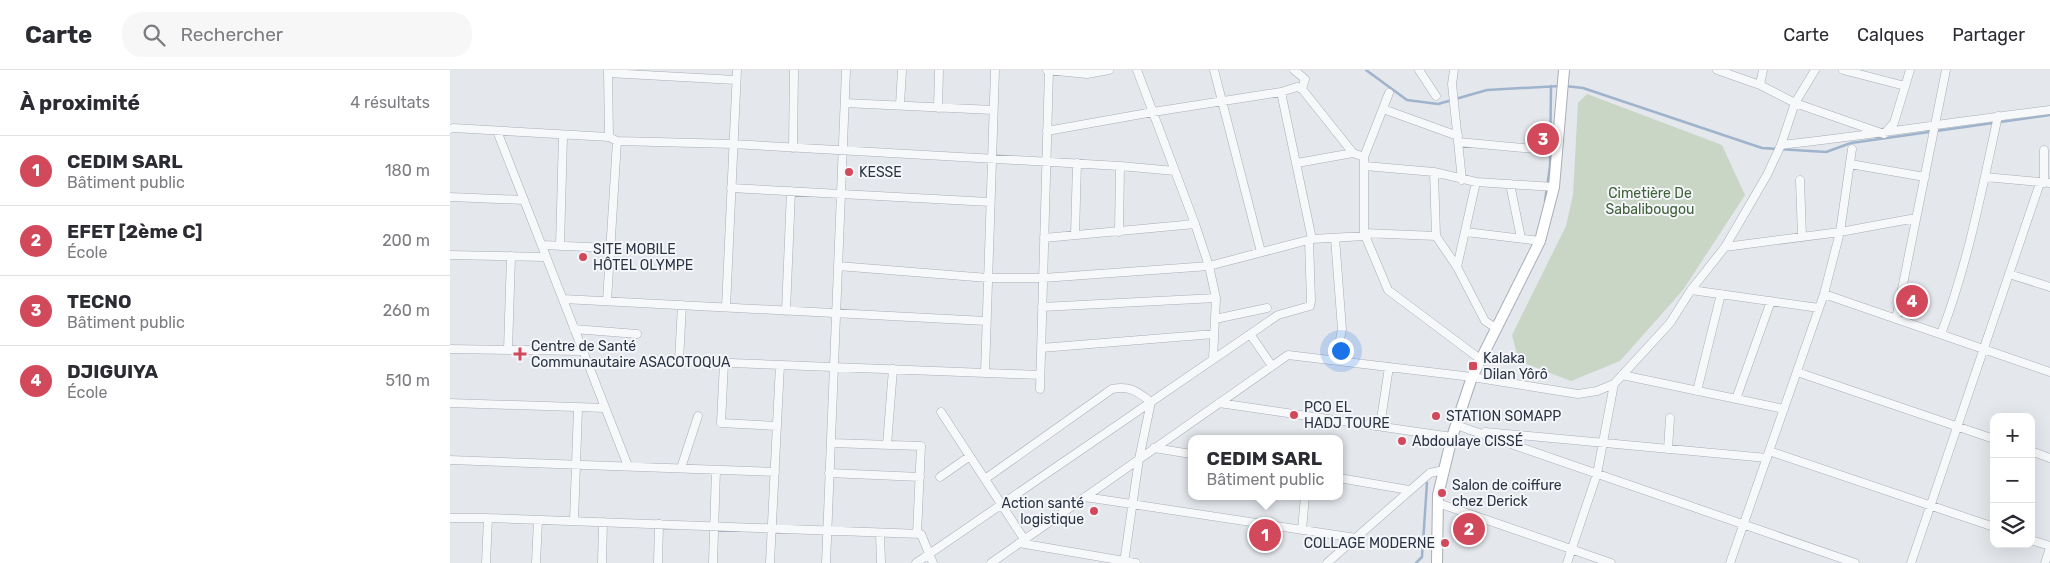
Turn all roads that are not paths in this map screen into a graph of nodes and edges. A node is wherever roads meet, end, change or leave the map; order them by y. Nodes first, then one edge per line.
1 (737, 70) edge
2 (794, 70) edge
3 (846, 70) edge
4 (902, 70) edge
5 (939, 70) edge
6 (995, 70) edge
7 (1048, 70) edge
8 (1109, 70) edge
9 (1137, 70) edge
10 (1214, 70) edge
11 (1294, 70) edge
12 (1419, 70) edge
13 (1454, 70) edge
14 (1564, 70) edge
15 (1718, 70) edge
16 (1763, 70) edge
17 (1815, 70) edge
18 (1843, 70) edge
19 (1910, 70) edge
20 (1946, 70) edge
21 (608, 71) edge
22 (736, 80) junction
23 (1760, 85) junction
24 (1906, 86) junction
25 (1302, 89) junction
26 (1281, 92) junction
27 (1389, 93) dead end
28 (1436, 96) dead end
29 (1221, 101) junction
30 (845, 103) junction
31 (1794, 103) junction
32 (900, 105) junction
33 (938, 108) junction
34 (1383, 109) junction
35 (993, 110) junction
36 (2050, 110) edge
37 (1153, 112) junction
38 (1998, 116) junction
39 (1935, 124) junction
40 (450, 129) edge
41 (498, 131) junction
42 (1047, 131) junction
43 (1884, 134) junction
44 (563, 135) junction
45 (609, 137) junction
46 (1458, 139) junction
47 (617, 141) junction
48 (733, 144) junction
49 (1781, 146) junction
50 (792, 148) junction
51 (1852, 149) dead end
52 (843, 150) junction
53 (2044, 150) dead end
54 (1557, 151) junction
55 (1353, 153) junction
56 (1364, 157) junction
57 (992, 159) junction
58 (1046, 162) junction
59 (1297, 163) junction
60 (1077, 164) junction
61 (1850, 164) junction
62 (1120, 166) junction
63 (1365, 166) junction
64 (1175, 171) junction
65 (1434, 172) junction
66 (1925, 177) junction
67 (1985, 177) junction
68 (1462, 180) junction
69 (1800, 180) dead end
70 (1476, 182) junction
71 (2045, 183) edge
72 (1510, 184) junction
73 (1554, 187) junction
74 (731, 188) junction
75 (791, 191) junction
76 (841, 194) junction
77 (450, 197) edge
78 (524, 200) junction
79 (990, 202) junction
80 (1916, 218) junction
81 (1195, 224) junction
82 (1119, 232) junction
83 (1466, 232) junction
84 (1840, 232) junction
85 (1365, 235) junction
86 (1076, 236) junction
87 (1436, 236) junction
88 (1802, 237) junction
89 (1044, 238) junction
90 (1335, 238) junction
91 (1521, 238) junction
92 (1311, 240) junction
93 (1540, 240) junction
94 (542, 245) junction
95 (560, 246) junction
96 (1724, 247) junction
97 (611, 248) junction
98 (1261, 252) junction
99 (450, 255) edge
100 (511, 256) junction
101 (546, 257) junction
102 (838, 266) junction
103 (1209, 266) junction
104 (1458, 267) junction
105 (2009, 274) junction
106 (988, 278) junction
107 (1043, 278) junction
108 (2050, 288) edge
109 (1692, 290) junction
110 (1721, 294) junction
111 (1824, 294) junction
112 (1216, 298) junction
113 (563, 299) junction
114 (607, 301) junction
115 (1770, 301) junction
116 (682, 305) junction
117 (1042, 307) junction
118 (726, 308) junction
119 (1267, 308) dead end
120 (1820, 308) junction
121 (786, 311) junction
122 (836, 313) junction
123 (1215, 319) junction
124 (1896, 319) junction
125 (986, 321) junction
126 (1496, 328) junction
127 (574, 329) junction
128 (637, 334) dead end
129 (1214, 334) junction
130 (1250, 334) junction
131 (1940, 334) junction
132 (1041, 348) junction
133 (450, 349) edge
134 (1984, 349) junction
135 (508, 350) junction
136 (583, 351) junction
137 (1213, 359) junction
138 (1480, 359) junction
139 (1336, 360) junction
140 (724, 363) junction
141 (780, 365) junction
142 (1272, 366) junction
143 (834, 367) junction
144 (1389, 367) junction
145 (893, 369) junction
146 (1797, 372) junction
147 (2050, 372) edge
148 (984, 373) junction
149 (1040, 375) junction
150 (1622, 375) junction
151 (1472, 377) junction
152 (1614, 384) junction
153 (1040, 389) dead end
154 (1697, 391) junction
155 (1736, 399) junction
156 (1151, 402) junction
157 (450, 403) edge
158 (1219, 403) junction
159 (578, 408) junction
160 (605, 408) junction
161 (1784, 409) junction
162 (942, 412) dead end
163 (698, 416) dead end
164 (1670, 418) dead end
165 (1456, 425) junction
166 (777, 426) junction
167 (1380, 426) junction
168 (1958, 426) junction
169 (1474, 431) junction
170 (1452, 437) junction
171 (1990, 438) edge
172 (831, 443) junction
173 (1602, 443) junction
174 (887, 445) junction
175 (1154, 448) junction
176 (1668, 449) junction
177 (2035, 453) edge
178 (1188, 454) edge
179 (1768, 455) junction
180 (970, 456) junction
181 (2050, 458) edge
182 (1139, 459) junction
183 (450, 460) edge
184 (576, 464) junction
185 (628, 466) junction
186 (681, 468) junction
187 (716, 470) junction
188 (1444, 470) junction
189 (774, 472) junction
190 (830, 473) junction
191 (1596, 474) junction
192 (920, 477) junction
193 (940, 477) dead end
194 (985, 479) junction
195 (1343, 479) edge
196 (1409, 490) junction
197 (1085, 497) junction
198 (1305, 500) edge
199 (1438, 503) junction
200 (1002, 505) junction
201 (1133, 505) junction
202 (1930, 506) junction
203 (450, 518) edge
204 (488, 518) junction
205 (538, 520) junction
206 (574, 521) junction
207 (603, 522) junction
208 (659, 524) junction
209 (1743, 524) junction
210 (714, 526) junction
211 (1990, 526) edge
212 (772, 529) junction
213 (1302, 530) junction
214 (827, 531) junction
215 (880, 533) junction
216 (917, 534) junction
217 (1356, 538) junction
218 (1022, 541) junction
219 (2035, 541) edge
220 (2050, 547) edge
221 (1571, 549) junction
222 (929, 554) junction
223 (1124, 562) edge
224 (1435, 562) edge
225 (486, 563) edge
226 (536, 563) edge
227 (602, 563) edge
228 (658, 563) edge
229 (713, 563) edge
230 (770, 563) edge
231 (826, 563) edge
232 (881, 563) edge
233 (916, 563) edge
234 (933, 563) edge
235 (991, 563) edge
236 (1136, 563) edge
237 (1327, 563) edge
238 (1567, 563) edge
239 (1612, 563) edge
240 (1730, 563) edge
241 (1855, 563) edge
242 (1911, 563) edge
243 (2045, 563) edge

1 - 22 street
2 - 50 street
3 - 30 street
4 - 32 street
5 - 33 street
6 - 35 street
7 - 8 street
7 - 42 street
9 - 37 street
10 - 29 street
11 - 25 street
12 - 28 street
13 - 46 street
14 - 54 main road
15 - 23 street
16 - 23 street
17 - 31 street
18 - 24 street
19 - 24 street
20 - 39 street
21 - 22 street
21 - 45 street
22 - 48 street
23 - 31 street
24 - 43 street
25 - 26 street
25 - 55 street
26 - 29 street
26 - 59 street
27 - 34 street
29 - 37 street
29 - 98 street
30 - 32 street
30 - 52 street
31 - 43 street
31 - 49 street
32 - 33 street
33 - 35 street
34 - 46 street
34 - 56 street
35 - 57 street
36 - 38 street
37 - 42 street
37 - 64 street
38 - 39 street
38 - 67 street
39 - 43 street
39 - 66 street
40 - 41 street
41 - 44 street
41 - 78 street
42 - 58 street
43 - 49 street
44 - 45 street
44 - 95 street
45 - 47 street
46 - 54 street
46 - 68 street
47 - 48 street
47 - 97 street
48 - 50 street
48 - 74 street
49 - 96 street
50 - 52 street
51 - 61 street
52 - 57 street
52 - 76 street
53 - 71 street
54 - 73 main road
55 - 56 street
55 - 59 street
56 - 63 street
57 - 58 street
57 - 79 street
58 - 60 street
58 - 89 street
59 - 92 street
60 - 62 street
60 - 86 street
61 - 66 street
61 - 84 street
62 - 64 street
62 - 82 street
63 - 65 street
63 - 85 street
64 - 81 street
65 - 68 street
65 - 87 street
66 - 80 street
67 - 71 street
67 - 131 street
68 - 70 street
69 - 88 street
70 - 72 street
70 - 83 street
71 - 105 street
72 - 73 street
72 - 91 street
73 - 93 main road
74 - 75 street
74 - 118 street
75 - 76 street
75 - 121 street
76 - 79 street
76 - 102 street
77 - 78 street
78 - 94 street
79 - 106 street
80 - 84 street
80 - 124 street
81 - 82 street
81 - 103 street
82 - 86 street
83 - 91 street
83 - 104 street
84 - 88 street
84 - 111 street
85 - 87 street
85 - 90 street
85 - 138 street
86 - 89 street
87 - 104 street
88 - 96 street
89 - 107 street
90 - 92 street
90 - 139 street
91 - 93 street
92 - 98 street
92 - 130 street
93 - 126 main road
94 - 95 street
94 - 101 street
95 - 97 street
96 - 109 street
97 - 114 street
98 - 103 street
99 - 100 street
100 - 101 street
100 - 135 street
101 - 113 street
102 - 106 street
102 - 122 street
103 - 107 street
103 - 112 street
104 - 126 street
105 - 108 street
105 - 134 street
106 - 107 street
106 - 125 street
107 - 117 street
109 - 110 street
109 - 150 street
110 - 115 street
110 - 154 street
111 - 120 street
111 - 124 street
112 - 117 street
112 - 123 street
113 - 114 street
113 - 127 street
114 - 116 street
115 - 120 street
115 - 155 street
116 - 118 street
116 - 140 street
117 - 132 street
118 - 121 street
119 - 123 street
120 - 146 street
121 - 122 street
122 - 125 street
122 - 143 street
123 - 129 street
124 - 131 street
125 - 148 street
126 - 138 main road
127 - 128 street
127 - 136 street
129 - 132 street
129 - 137 street
130 - 137 street
130 - 142 street
131 - 134 street
132 - 149 street
133 - 135 street
134 - 147 street
134 - 168 street
135 - 136 street
136 - 160 street
137 - 156 street
138 - 151 main road
139 - 142 street
139 - 144 street
140 - 141 street
140 - 166 street
141 - 143 street
141 - 166 street
142 - 158 street
143 - 145 street
143 - 172 street
144 - 151 street
144 - 167 street
145 - 148 street
145 - 174 street
146 - 161 street
146 - 168 street
148 - 149 street
149 - 153 street
150 - 152 street
150 - 154 street
151 - 152 street
151 - 165 main road
152 - 173 street
154 - 155 street
155 - 161 street
156 - 182 street
156 - 194 street
156 - 200 street
157 - 159 street
158 - 167 street
158 - 175 street
159 - 160 street
159 - 184 street
160 - 185 street
161 - 179 street
162 - 180 street
163 - 186 street
164 - 176 street
165 - 169 street
165 - 170 main road
166 - 189 street
167 - 170 street
168 - 171 street
168 - 202 street
169 - 173 street
169 - 191 street
170 - 188 main road
172 - 174 street
172 - 190 street
173 - 176 street
173 - 191 street
174 - 192 street
175 - 178 street
175 - 182 street
176 - 179 street
177 - 181 street
179 - 202 street
179 - 209 street
180 - 193 street
180 - 194 street
182 - 197 street
182 - 201 street
183 - 184 street
184 - 185 street
184 - 206 street
185 - 186 street
186 - 187 street
187 - 189 street
187 - 210 street
188 - 196 street
188 - 199 main road
189 - 212 street
190 - 192 street
190 - 214 street
191 - 209 street
191 - 221 street
192 - 216 street
194 - 200 street
195 - 196 street
196 - 217 street
197 - 201 street
197 - 218 street
198 - 213 street
199 - 221 street
199 - 224 main road
200 - 218 street
200 - 222 street
201 - 213 street
201 - 223 street
202 - 211 street
202 - 242 street
203 - 204 street
204 - 205 street
204 - 225 street
205 - 206 street
205 - 226 street
206 - 207 street
207 - 208 street
207 - 227 street
208 - 210 street
208 - 228 street
209 - 240 street
209 - 241 street
210 - 212 street
210 - 229 street
212 - 214 street
212 - 230 street
213 - 217 street
214 - 215 street
214 - 231 street
215 - 216 street
215 - 232 street
216 - 222 street
217 - 237 street
218 - 223 street
218 - 235 street
219 - 220 street
220 - 243 street
221 - 238 street
221 - 239 street
222 - 233 street
222 - 234 street
223 - 236 street

